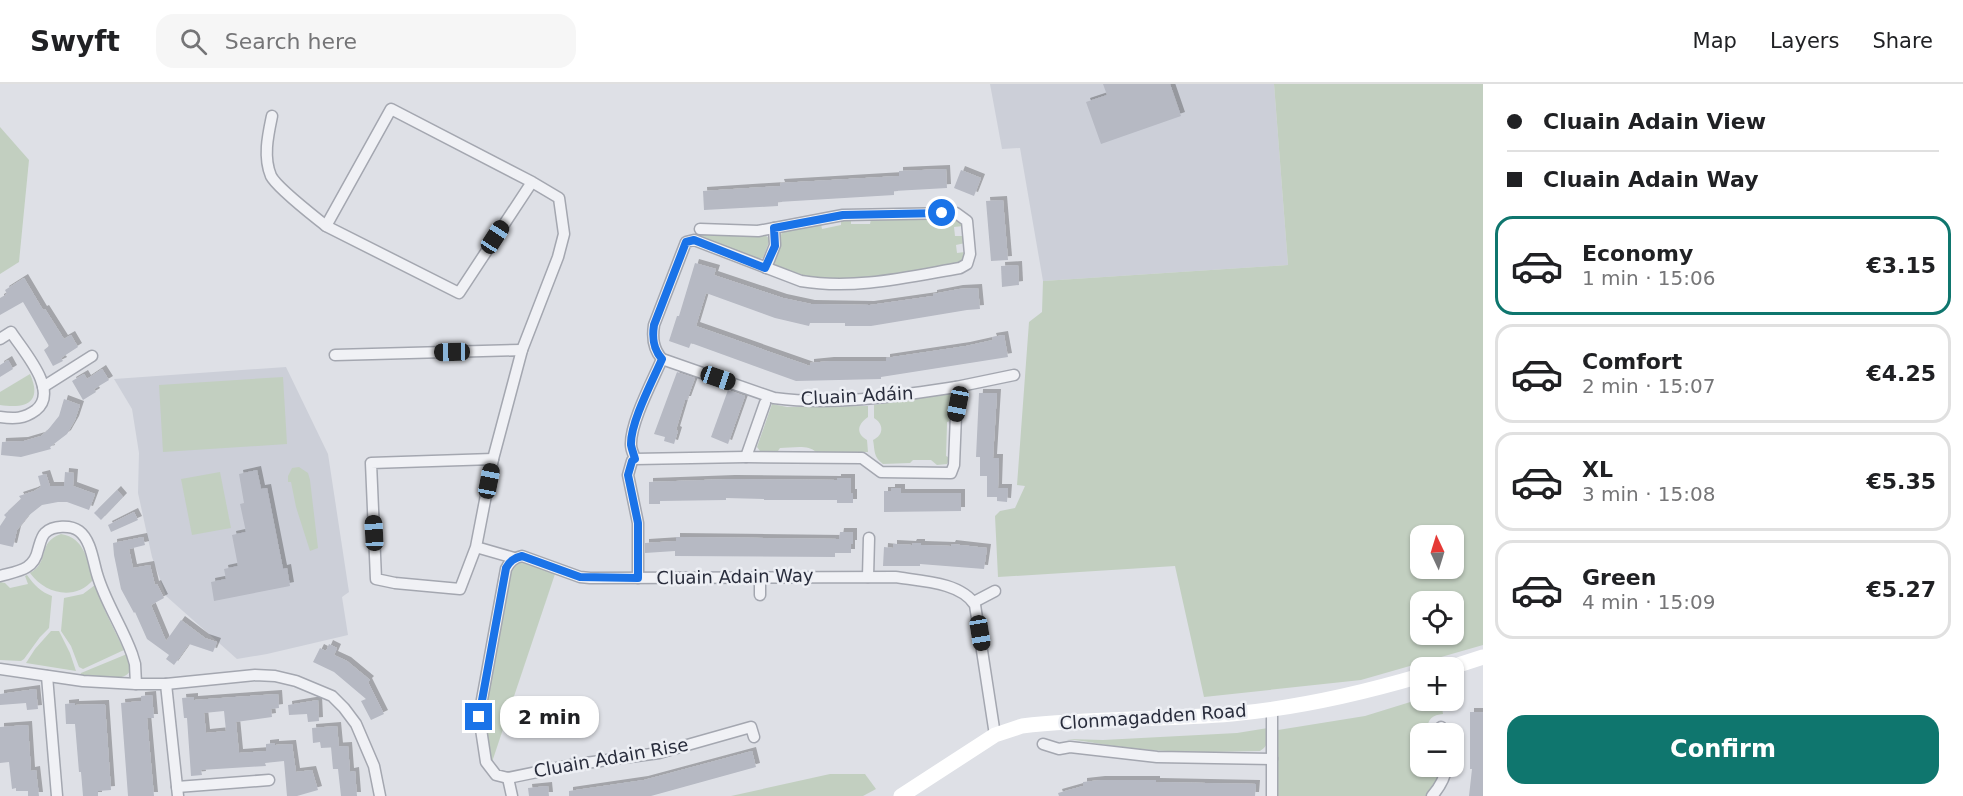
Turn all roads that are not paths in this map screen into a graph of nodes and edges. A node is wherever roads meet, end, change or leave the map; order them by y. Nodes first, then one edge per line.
1 (272, 116) dead end
2 (532, 182) junction
3 (326, 226) junction
4 (774, 228) junction
5 (700, 229) dead end
6 (765, 268) junction
7 (0, 339) edge
8 (522, 350) junction
9 (335, 354) dead end
10 (92, 356) dead end
11 (662, 359) junction
12 (1014, 375) dead end
13 (43, 387) junction
14 (956, 387) junction
15 (765, 403) dead end
16 (0, 417) edge
17 (746, 457) junction
18 (493, 459) junction
19 (635, 459) junction
20 (869, 538) dead end
21 (476, 547) junction
22 (514, 558) junction
23 (0, 576) edge
24 (760, 577) junction
25 (868, 577) junction
26 (638, 578) junction
27 (996, 591) dead end
28 (760, 595) dead end
29 (974, 602) junction
30 (1483, 657) edge
31 (1464, 663) edge
32 (0, 669) edge
33 (47, 676) junction
34 (1410, 679) edge
35 (136, 684) junction
36 (166, 684) junction
37 (1272, 709) junction
38 (995, 735) junction
39 (754, 737) dead end
40 (1043, 744) dead end
41 (1272, 759) junction
42 (1444, 777) edge
43 (508, 778) junction
44 (269, 780) dead end
45 (177, 792) edge
46 (57, 796) edge
47 (380, 796) edge
48 (512, 796) edge
49 (901, 796) edge
50 (1272, 796) edge
51 (1432, 796) edge

1 - 3 street
2 - 3 street
2 - 3 street
2 - 8 street
4 - 5 street
4 - 6 street
4 - 6 street
6 - 11 street
7 - 13 street
8 - 9 street
8 - 18 street
10 - 13 street
11 - 14 street, Cluain Adáin
11 - 19 street
12 - 14 street, Cluain Adáin
13 - 16 street
14 - 17 street
15 - 17 street
17 - 19 street
18 - 21 street
18 - 21 street
19 - 26 street
20 - 25 street
21 - 22 street, Cluain Adain Way
22 - 26 street, Cluain Adain Way
22 - 43 street, Cluain Adain Rise
23 - 35 street
24 - 25 street, Cluain Adain Way
24 - 26 street, Cluain Adain Way
24 - 28 street
25 - 29 street, Cluain Adain Way
27 - 29 street
29 - 38 street
30 - 31 street
32 - 33 street
33 - 35 street
33 - 46 street
34 - 37 street, Clonmagadden Road
35 - 36 street
36 - 45 street
36 - 47 street
37 - 38 street, Clonmagadden Road
37 - 41 street
38 - 49 street, Clonmagadden Road
39 - 43 street, Cluain Adain Rise
40 - 41 street
41 - 50 street
42 - 51 street
43 - 48 street
44 - 45 street

